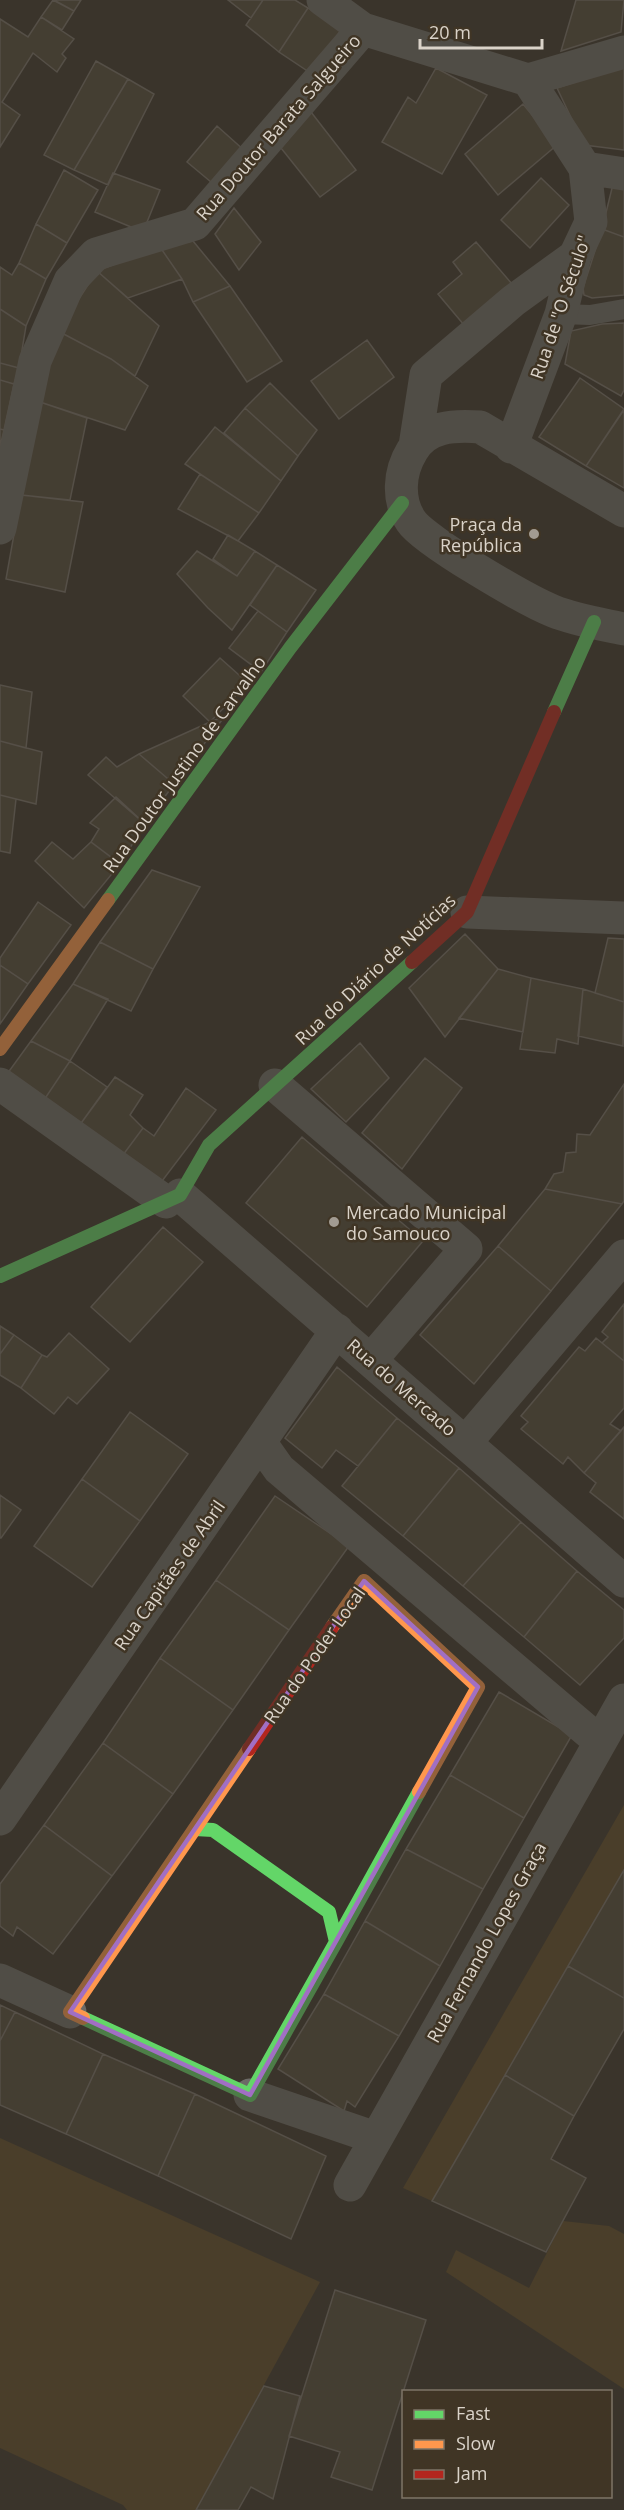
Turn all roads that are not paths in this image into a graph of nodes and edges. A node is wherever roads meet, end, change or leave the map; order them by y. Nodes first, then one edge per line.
1 (323, 0) edge
2 (363, 29) junction
3 (624, 52) edge
4 (528, 80) junction
5 (585, 168) junction
6 (624, 174) edge
7 (575, 256) junction
8 (624, 309) edge
9 (561, 314) junction
10 (415, 446) junction
11 (511, 447) junction
12 (402, 503) junction
13 (624, 511) edge
14 (0, 528) edge
15 (609, 626) edge
16 (467, 912) junction
17 (624, 918) edge
18 (0, 1049) edge
19 (0, 1084) edge
20 (275, 1085) junction
21 (173, 1198) junction
22 (624, 1256) edge
23 (0, 1276) edge
24 (337, 1330) junction
25 (371, 1360) junction
26 (260, 1442) junction
27 (466, 1442) junction
28 (624, 1581) edge
29 (624, 1700) edge
30 (599, 1741) junction
31 (0, 1819) edge
32 (195, 1829) junction
33 (336, 1942) junction
34 (0, 1980) edge
35 (70, 2012) junction
36 (250, 2095) junction
37 (376, 2138) junction
38 (350, 2185) dead end

1 - 2 street
2 - 4 street
2 - 14 street, Rua Doutor Barata Salgueiro
3 - 4 street
4 - 5 street, Rua de "O Século"
5 - 6 street
5 - 7 street, Rua de "O Século"
7 - 9 street, Rua de "O Século"
7 - 10 street
8 - 9 lane
9 - 11 street, Rua de "O Século"
10 - 11 street
10 - 12 street
11 - 13 street
12 - 15 street
12 - 18 street, Rua Doutor Justino de Carvalho
15 - 16 street, Rua do Diário de Notícias
16 - 17 street
16 - 20 street, Rua do Diário de Notícias
19 - 21 street, Rua do Mercado
20 - 21 street, Rua do Diário de Notícias
20 - 25 street
21 - 23 street
21 - 24 street, Rua do Mercado
22 - 27 street
24 - 25 street, Rua do Mercado
24 - 26 street, Rua Capitães de Abril
25 - 27 street, Rua do Mercado
26 - 30 street
26 - 31 street, Rua Capitães de Abril
27 - 28 street, Rua do Mercado
29 - 30 street, Rua Fernando Lopes Graça
30 - 37 street, Rua Fernando Lopes Graça
32 - 33 street
32 - 33 street, Rua do Poder Local
32 - 35 street, Rua do Poder Local
33 - 36 street, Rua do Poder Local
34 - 35 street
35 - 36 street
36 - 37 street
37 - 38 street, Rua Fernando Lopes Graça

